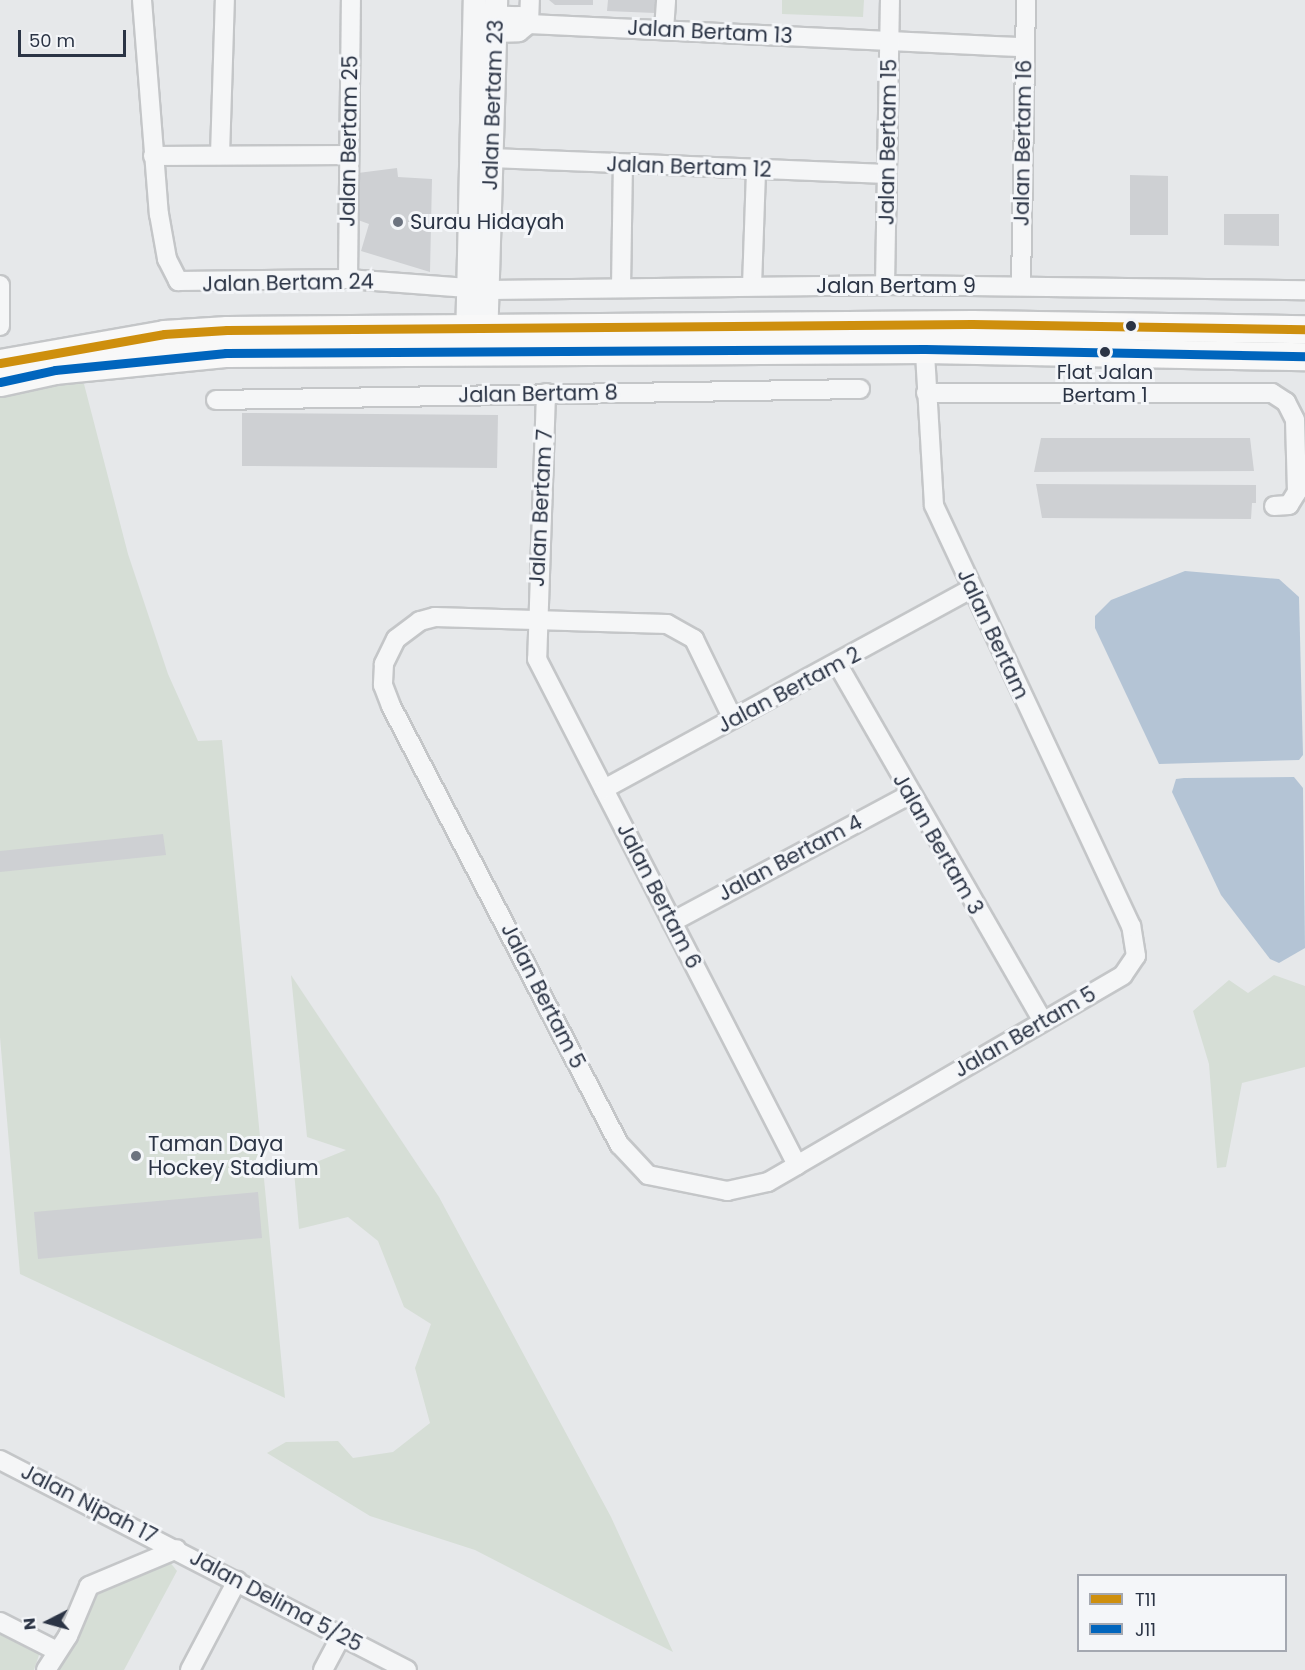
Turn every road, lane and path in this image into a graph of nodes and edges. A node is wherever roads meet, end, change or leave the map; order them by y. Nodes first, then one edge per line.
1 (142, 0) edge
2 (225, 0) edge
3 (530, 0) edge
4 (666, 0) edge
5 (890, 0) edge
6 (1026, 0) edge
7 (352, 1) edge
8 (487, 12) edge
9 (529, 24) junction
10 (664, 30) junction
11 (890, 41) junction
12 (1024, 47) junction
13 (220, 155) junction
14 (349, 155) junction
15 (153, 156) junction
16 (491, 158) junction
17 (623, 164) junction
18 (756, 169) junction
19 (887, 174) junction
20 (348, 279) junction
21 (0, 285) edge
22 (885, 285) junction
23 (752, 286) junction
24 (1021, 286) junction
25 (621, 288) junction
26 (478, 289) junction
27 (1305, 290) edge
28 (0, 326) edge
29 (1305, 329) edge
30 (924, 337) junction
31 (476, 342) junction
32 (1305, 356) edge
33 (54, 361) junction
34 (0, 363) edge
35 (0, 382) edge
36 (860, 389) dead end
37 (546, 393) junction
38 (926, 393) junction
39 (216, 400) dead end
40 (1274, 506) dead end
41 (972, 588) junction
42 (535, 624) junction
43 (838, 665) junction
44 (733, 719) junction
45 (604, 789) junction
46 (909, 795) junction
47 (672, 922) junction
48 (1131, 926) joint
49 (1043, 1021) junction
50 (797, 1165) junction
51 (0, 1460) edge
52 (177, 1549) junction
53 (237, 1581) junction
54 (0, 1622) edge
55 (341, 1636) junction
56 (57, 1651) junction
57 (46, 1670) edge
58 (190, 1670) edge
59 (323, 1670) edge
60 (407, 1670) edge

1 - 15 street, Jalan Bertam 24
2 - 13 street
3 - 9 street
4 - 10 street
5 - 11 street, Jalan Bertam 15
6 - 12 street, Jalan Bertam 16
7 - 14 street, Jalan Bertam 25
8 - 9 street, Jalan Bertam 13
8 - 16 street, Jalan Bertam 23
8 - 26 street, Jalan Bertam 23
9 - 10 street, Jalan Bertam 13
10 - 11 street, Jalan Bertam 13
11 - 12 street, Jalan Bertam 13
11 - 19 street, Jalan Bertam 15
12 - 24 street, Jalan Bertam 16
13 - 14 street
13 - 15 street
14 - 20 street, Jalan Bertam 25
15 - 20 street, Jalan Bertam 24
16 - 17 street, Jalan Bertam 12
16 - 26 street, Jalan Bertam 23
17 - 18 street, Jalan Bertam 12
17 - 25 street
18 - 19 street, Jalan Bertam 12
18 - 23 street
19 - 22 street, Jalan Bertam 15
20 - 26 street, Jalan Bertam 24
21 - 28 street
22 - 23 street, Jalan Bertam 9
22 - 24 street, Jalan Bertam 9
23 - 25 street, Jalan Bertam 9
24 - 27 street, Jalan Bertam 9
25 - 26 street, Jalan Bertam 9
26 - 31 street, Jalan Bertam 23
29 - 30 main road
30 - 31 main road
30 - 32 main road
30 - 38 street, Jalan Bertam
31 - 33 main road
33 - 34 main road
33 - 35 main road
36 - 37 street, Jalan Bertam 8
37 - 39 street, Jalan Bertam 8
37 - 42 street, Jalan Bertam 7
38 - 40 street
38 - 41 street, Jalan Bertam
41 - 43 street, Jalan Bertam 2
41 - 48 street, Jalan Bertam
42 - 44 street, Jalan Bertam 5
42 - 45 street, Jalan Bertam 6
42 - 50 street, Jalan Bertam 5
43 - 44 street, Jalan Bertam 2
43 - 46 street, Jalan Bertam 3
44 - 45 street, Jalan Bertam 2
45 - 47 street, Jalan Bertam 6
46 - 47 street, Jalan Bertam 4
46 - 49 street, Jalan Bertam 3
47 - 50 street, Jalan Bertam 6
48 - 49 street, Jalan Bertam 5
49 - 50 street, Jalan Bertam 5
51 - 52 street, Jalan Nipah 17
52 - 53 street, Jalan Delima 5/25
52 - 56 street
53 - 55 street, Jalan Delima 5/25
53 - 58 street
54 - 56 street
55 - 59 street
55 - 60 street, Jalan Delima 5/25
56 - 57 street

